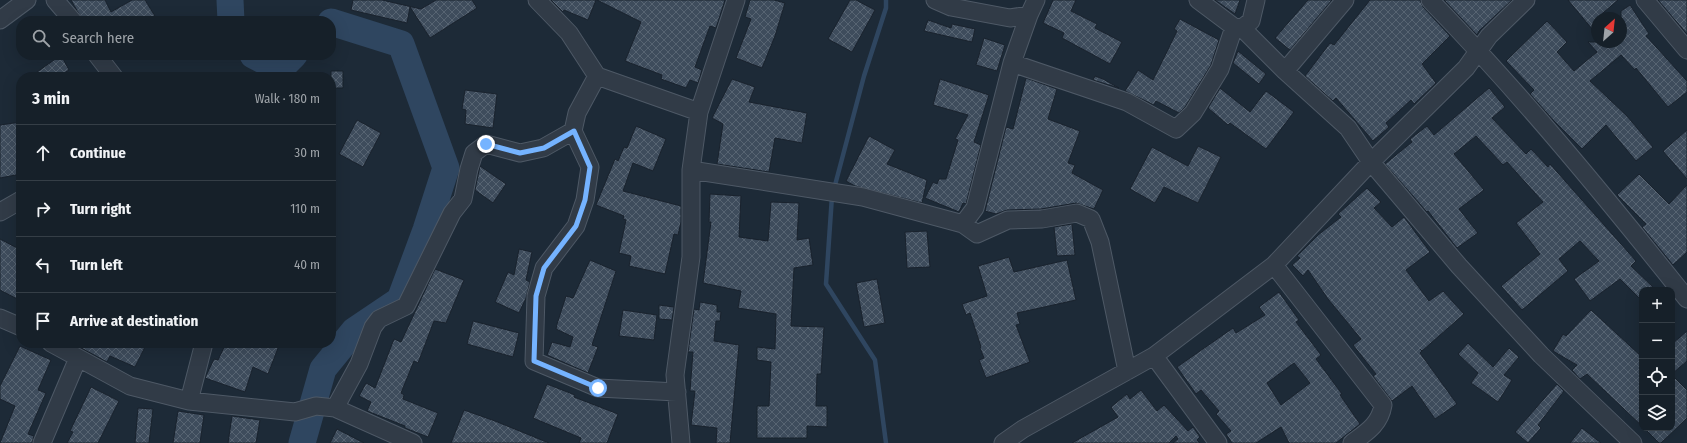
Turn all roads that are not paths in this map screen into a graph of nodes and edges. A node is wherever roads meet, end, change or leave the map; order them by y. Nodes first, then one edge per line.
1 (27, 0) edge
2 (56, 0) edge
3 (537, 0) edge
4 (736, 0) edge
5 (935, 0) edge
6 (1198, 0) edge
7 (1256, 0) edge
8 (1345, 0) edge
9 (1430, 0) edge
10 (1526, 0) edge
11 (1644, 0) edge
12 (1032, 7) edge
13 (69, 16) edge
14 (0, 20) edge
15 (1238, 27) junction
16 (1479, 50) junction
17 (1687, 50) edge
18 (100, 60) edge
19 (1012, 63) junction
20 (1285, 70) junction
21 (107, 72) edge
22 (598, 76) junction
23 (699, 112) junction
24 (574, 131) junction
25 (1371, 162) junction
26 (691, 170) junction
27 (16, 203) edge
28 (0, 212) edge
29 (963, 224) junction
30 (1274, 265) junction
31 (1687, 299) edge
32 (0, 318) edge
33 (16, 326) edge
34 (60, 348) edge
35 (203, 348) edge
36 (1154, 356) junction
37 (78, 358) junction
38 (1127, 371) junction
39 (677, 392) junction
40 (189, 401) junction
41 (335, 408) junction
42 (42, 443) edge
43 (413, 443) edge
44 (681, 443) edge
45 (1004, 443) edge
46 (1218, 443) edge
47 (1352, 443) edge
48 (1633, 443) edge

1 - 14 street
2 - 13 street
3 - 22 street
4 - 23 street
5 - 12 street
6 - 15 street
7 - 15 street
8 - 20 street
9 - 16 street
10 - 16 street
11 - 17 street
12 - 19 street
15 - 19 street
15 - 20 street
16 - 25 street
16 - 31 street
18 - 21 street
19 - 29 street
20 - 25 street
22 - 23 street
22 - 24 street
23 - 26 street
24 - 39 street
24 - 41 street
25 - 30 street
25 - 48 street
26 - 29 street
26 - 39 street
27 - 28 street
29 - 38 street
30 - 36 street
30 - 47 street
32 - 33 street
34 - 37 street
35 - 40 street
36 - 38 street
36 - 46 street
37 - 40 street
37 - 42 street
38 - 45 street
39 - 44 street
40 - 41 street
41 - 43 street

